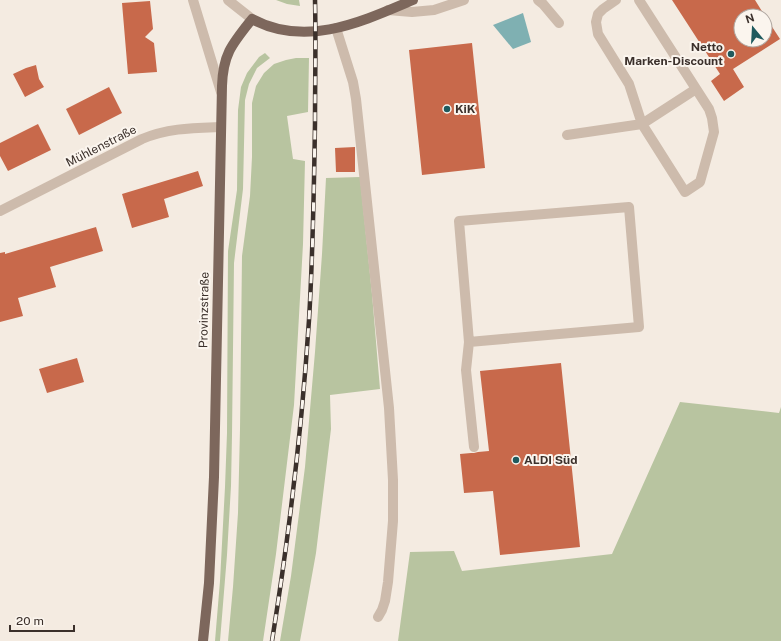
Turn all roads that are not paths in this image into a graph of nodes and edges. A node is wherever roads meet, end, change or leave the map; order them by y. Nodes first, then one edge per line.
1 (193, 0) edge
2 (228, 0) edge
3 (413, 0) edge
4 (464, 0) edge
5 (538, 0) edge
6 (616, 0) edge
7 (639, 0) edge
8 (388, 10) junction
9 (252, 19) junction
10 (559, 23) dead end
11 (336, 28) junction
12 (696, 89) junction
13 (222, 95) junction
14 (642, 124) junction
15 (221, 127) junction
16 (567, 135) dead end
17 (0, 211) edge
18 (469, 342) junction
19 (474, 447) dead end
20 (378, 617) dead end
21 (203, 641) edge

1 - 13 street
2 - 9 street
3 - 8 main road
4 - 8 street
5 - 10 street
6 - 14 street
7 - 12 street
8 - 11 main road
9 - 11 main road
9 - 13 main road, Provinzstraße
11 - 20 street
12 - 14 street
12 - 14 street
13 - 15 main road, Provinzstraße
14 - 16 street
15 - 17 street, Mühlenstraße
15 - 21 main road, Provinzstraße
18 - 18 street
18 - 19 street

